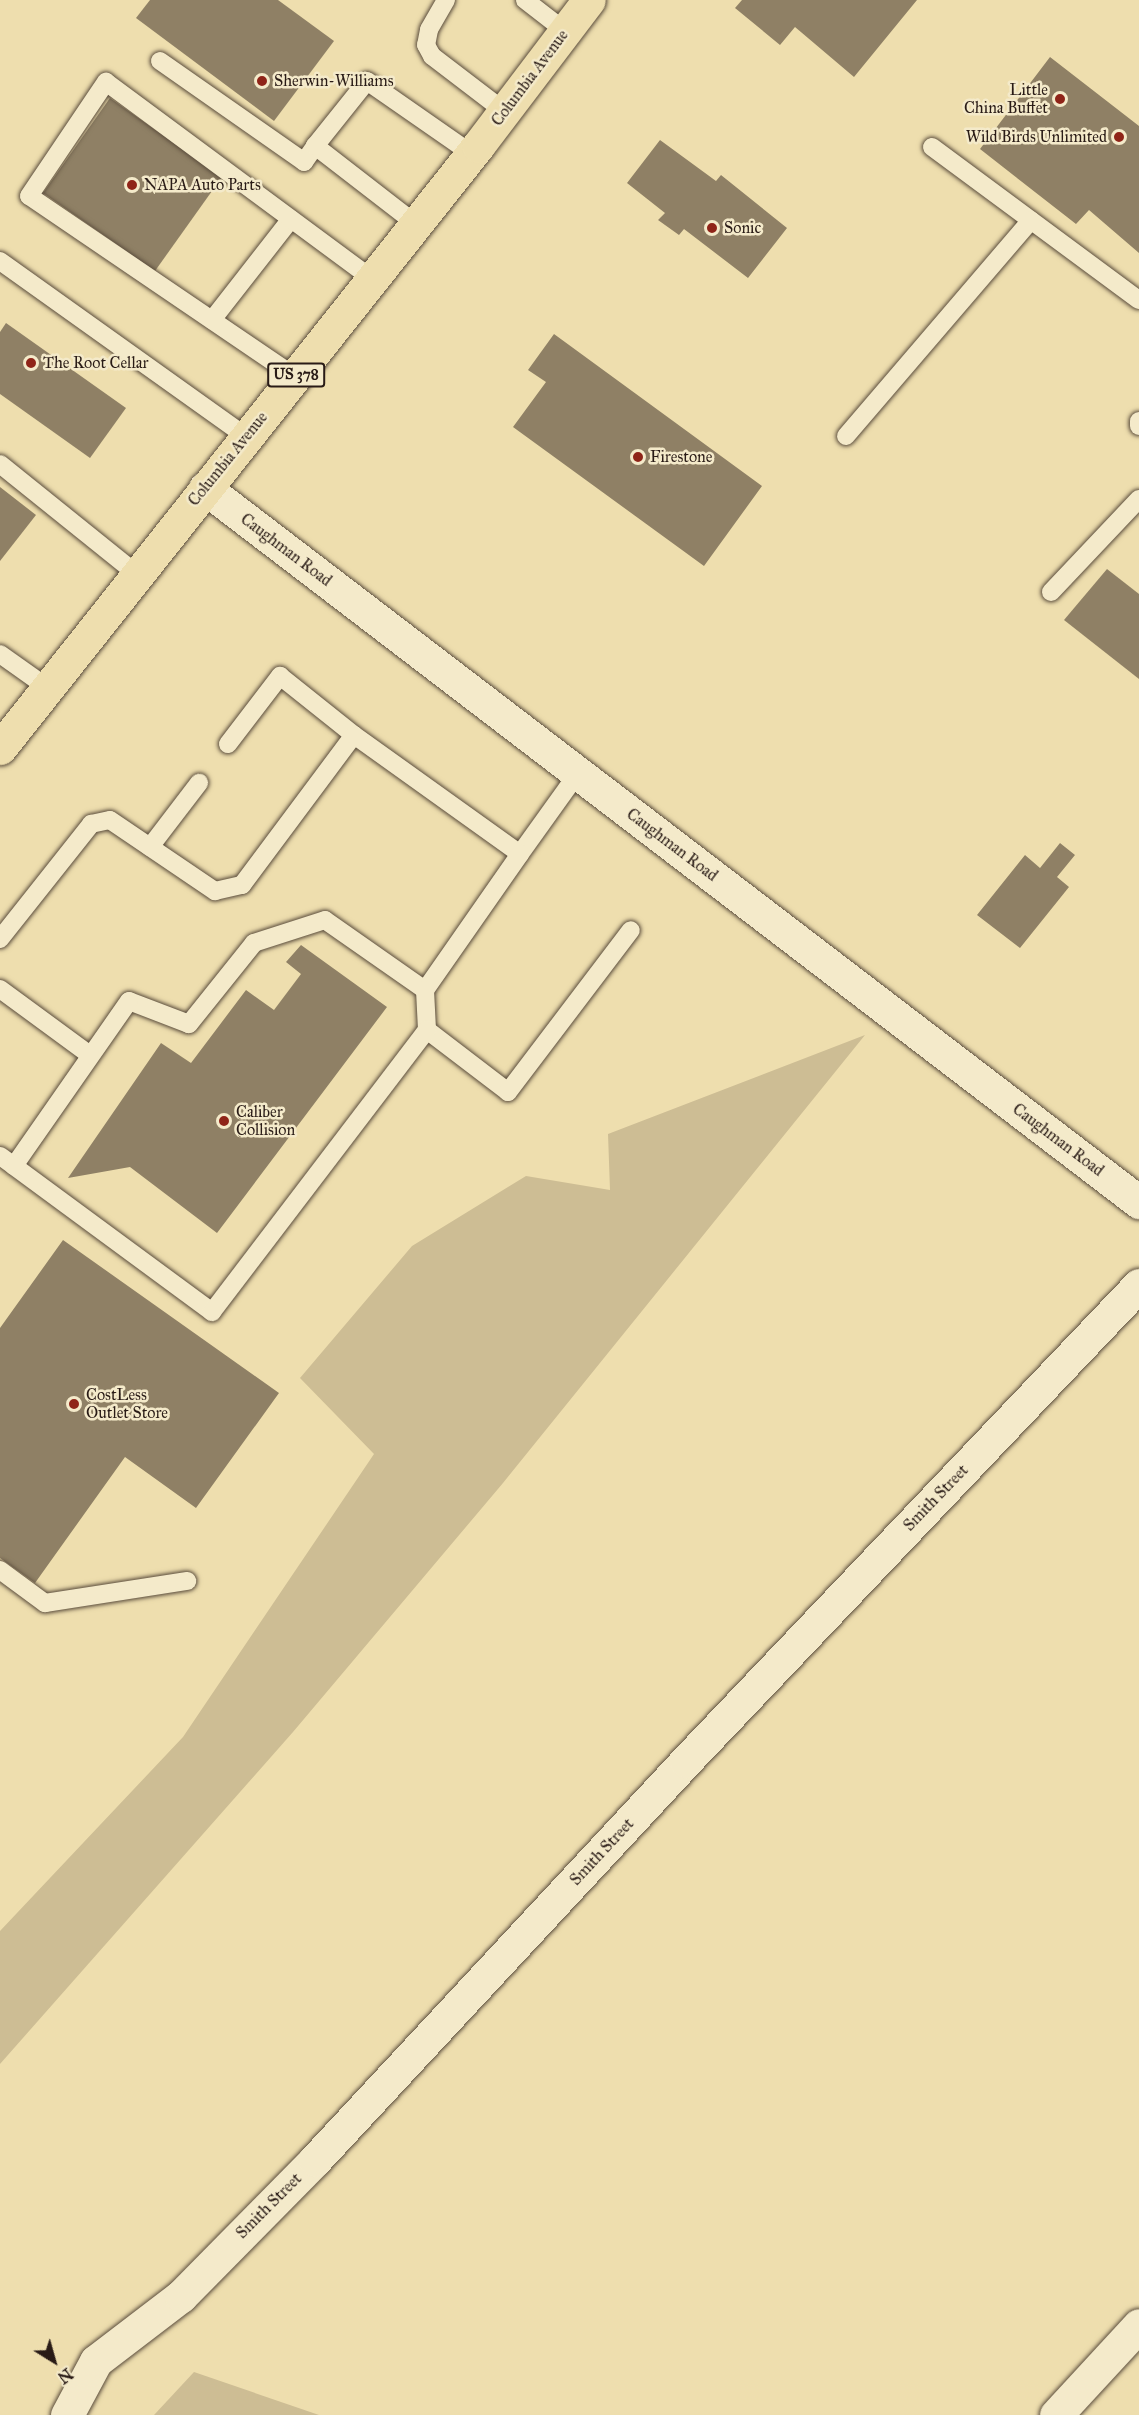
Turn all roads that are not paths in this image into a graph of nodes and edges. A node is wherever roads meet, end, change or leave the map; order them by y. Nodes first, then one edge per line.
1 (446, 0) edge
2 (525, 0) edge
3 (589, 0) edge
4 (565, 32) junction
5 (159, 61) dead end
6 (504, 111) junction
7 (315, 146) junction
8 (932, 147) dead end
9 (472, 154) junction
10 (291, 219) junction
11 (1031, 220) junction
12 (416, 224) junction
13 (0, 261) edge
14 (372, 279) junction
15 (1139, 300) edge
16 (212, 320) junction
17 (294, 376) junction
18 (1139, 421) edge
19 (1139, 426) edge
20 (846, 436) dead end
21 (247, 437) junction
22 (0, 464) edge
23 (205, 488) junction
24 (1139, 499) edge
25 (137, 574) junction
26 (1051, 592) dead end
27 (0, 654) edge
28 (48, 688) junction
29 (354, 735) junction
30 (228, 744) dead end
31 (0, 748) edge
32 (578, 773) junction
33 (199, 783) dead end
34 (150, 847) junction
35 (520, 854) junction
36 (632, 930) dead end
37 (0, 939) edge
38 (0, 990) edge
39 (425, 990) junction
40 (427, 1030) junction
41 (90, 1055) junction
42 (7, 1161) edge
43 (1139, 1202) edge
44 (1139, 1286) edge
45 (0, 1570) edge
46 (187, 1581) dead end
47 (1139, 2325) edge
48 (68, 2415) edge
49 (1056, 2415) edge

1 - 6 lane
2 - 4 lane
3 - 4 main road, Columbia Avenue / US 378
4 - 6 main road, Columbia Avenue / US 378
5 - 7 lane
6 - 9 main road, Columbia Avenue / US 378
7 - 9 lane
7 - 12 lane
8 - 11 lane
9 - 12 main road, Columbia Avenue / US 378
10 - 14 lane
10 - 16 lane
10 - 16 lane
11 - 15 lane
11 - 20 lane
12 - 14 main road, Columbia Avenue / US 378
13 - 21 lane
14 - 17 main road, Columbia Avenue / US 378
16 - 17 lane
17 - 21 main road, Columbia Avenue / US 378
18 - 19 lane
21 - 23 main road, Columbia Avenue / US 378
22 - 25 lane
23 - 25 main road, Columbia Avenue / US 378
23 - 32 street, Caughman Road
24 - 26 lane
25 - 28 main road, Columbia Avenue / US 378
27 - 28 lane
28 - 31 main road, Columbia Avenue / US 378
29 - 30 lane
29 - 34 lane
29 - 35 lane
32 - 35 lane
32 - 43 street, Caughman Road
33 - 34 lane
34 - 37 lane
35 - 39 lane
36 - 40 lane
38 - 41 lane
39 - 40 lane
39 - 41 lane
40 - 42 lane
41 - 42 lane
44 - 48 street, Smith Street
45 - 46 lane
47 - 49 street

